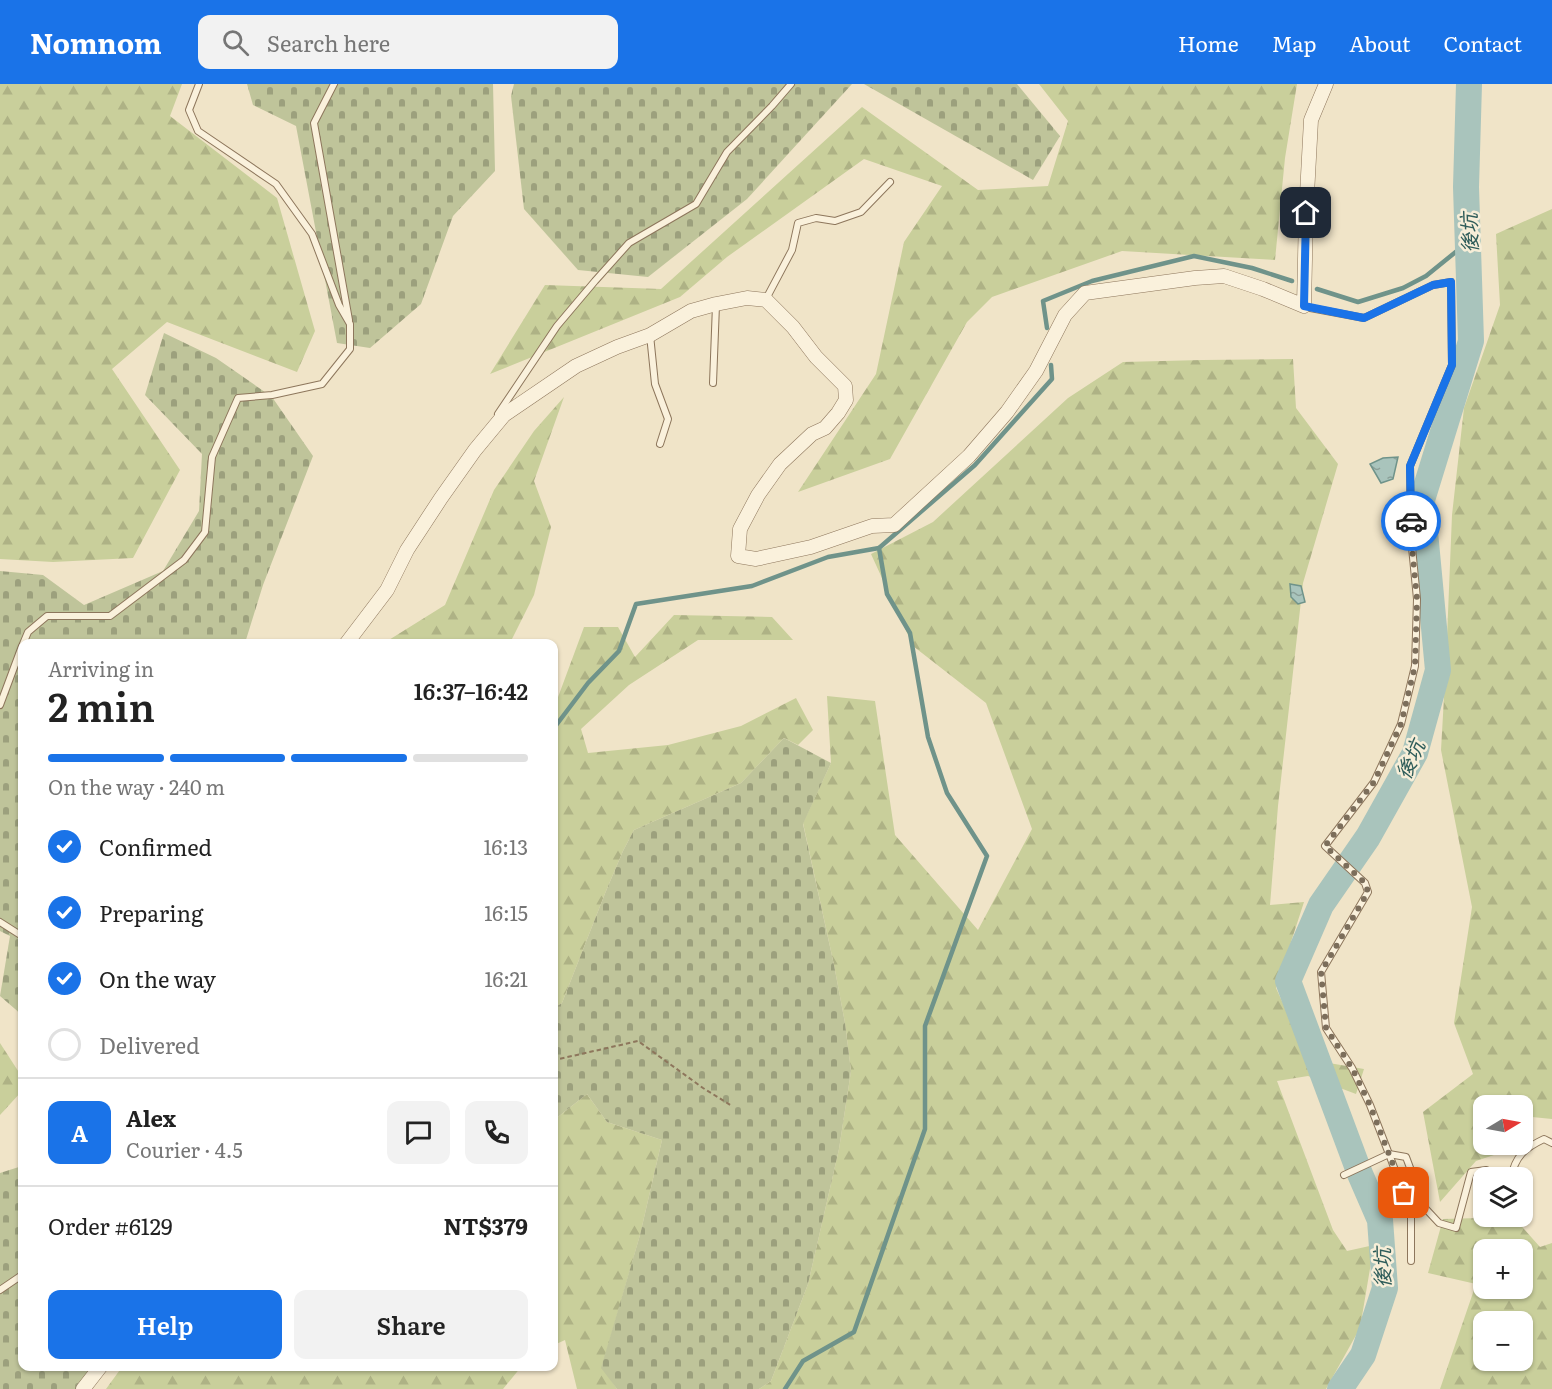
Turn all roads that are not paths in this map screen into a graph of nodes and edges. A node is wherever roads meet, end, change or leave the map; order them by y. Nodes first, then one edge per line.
1 (199, 84) edge
2 (334, 84) edge
3 (791, 84) edge
4 (1326, 84) edge
5 (890, 182) dead end
6 (766, 300) junction
7 (716, 304) junction
8 (1304, 306) junction
9 (350, 324) junction
10 (650, 335) junction
11 (713, 383) dead end
12 (660, 444) dead end
13 (475, 450) junction
14 (25, 639) edge
15 (350, 639) edge
16 (18, 658) edge
17 (0, 705) edge
18 (0, 922) edge
19 (18, 933) edge
20 (1552, 1143) edge
21 (1389, 1154) junction
22 (1513, 1167) edge
23 (1473, 1172) edge
24 (1344, 1175) dead end
25 (1412, 1261) dead end
26 (18, 1278) edge
27 (0, 1290) edge
28 (97, 1371) edge
29 (83, 1389) edge

1 - 9 lane
2 - 9 lane
3 - 13 lane
4 - 8 street
5 - 6 lane
6 - 7 street
6 - 8 street
7 - 10 street
7 - 11 lane
8 - 21 lane
9 - 14 lane
10 - 12 lane
10 - 13 street
13 - 15 street
16 - 17 lane
18 - 19 lane
20 - 22 lane
21 - 23 lane
21 - 24 lane
21 - 25 lane
26 - 27 lane
28 - 29 street

